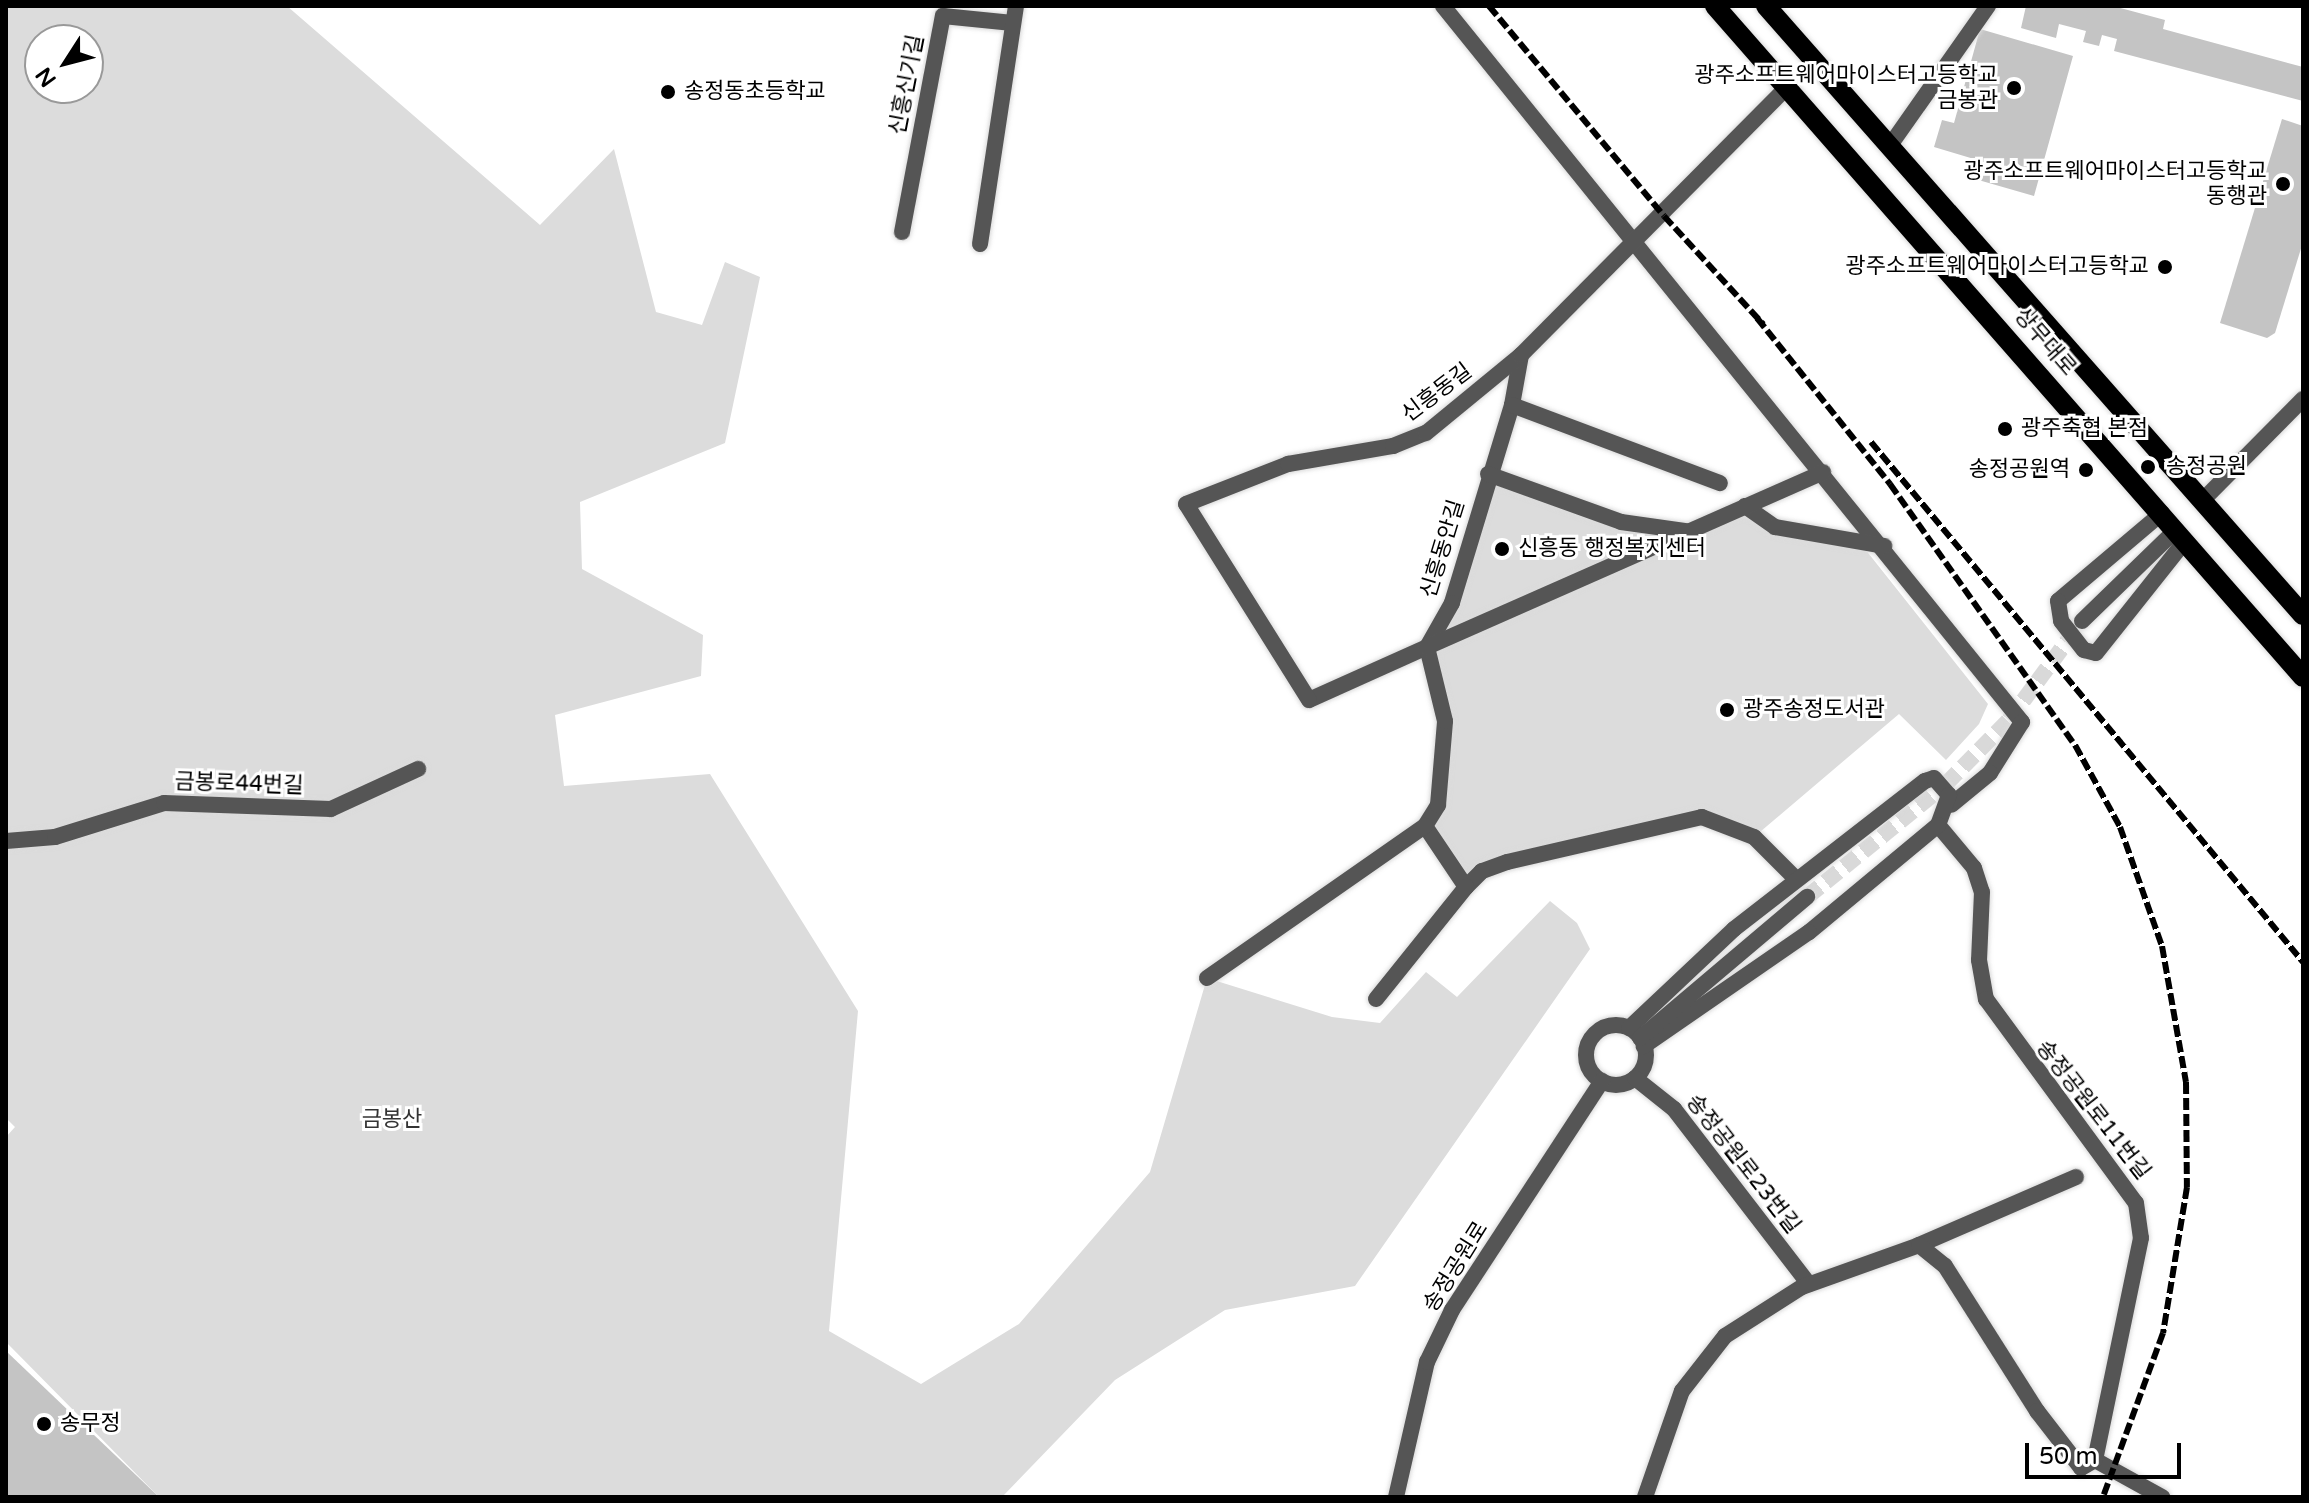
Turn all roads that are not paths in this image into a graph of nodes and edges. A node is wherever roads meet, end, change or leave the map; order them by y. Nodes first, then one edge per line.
1 (1443, 6) edge
2 (1715, 6) edge
3 (1766, 6) edge
4 (1988, 6) edge
5 (1014, 14) edge
6 (1787, 87) junction
7 (1891, 144) junction
8 (902, 232) dead end
9 (1638, 241) junction
10 (980, 244) dead end
11 (1521, 355) junction
12 (2303, 399) edge
13 (1512, 405) junction
14 (1823, 472) junction
15 (1488, 474) junction
16 (1720, 483) dead end
17 (2203, 500) junction
18 (1745, 506) junction
19 (2162, 513) junction
20 (1688, 531) junction
21 (2181, 535) junction
22 (1884, 546) junction
23 (2303, 615) edge
24 (2082, 621) tunnel mouth
25 (1427, 647) junction
26 (2303, 677) edge
27 (418, 769) dead end
28 (1951, 805) junction
29 (1938, 825) junction
30 (1425, 826) junction
31 (6, 841) edge
32 (1796, 879) junction
33 (1466, 887) junction
34 (1807, 897) tunnel mouth
35 (1207, 978) dead end
36 (1376, 999) dead end
37 (1637, 1037) junction
38 (1635, 1078) junction
39 (1602, 1081) junction
40 (2076, 1177) dead end
41 (1919, 1245) junction
42 (1809, 1284) junction
43 (2095, 1460) junction
44 (1396, 1497) edge
45 (1645, 1497) edge
46 (2162, 1497) edge

1 - 9 street
2 - 6 main road, 상무대로
3 - 7 main road, 상무대로
4 - 7 street
5 - 8 street, 신흥신기길
5 - 10 street, 신흥신기길
6 - 9 street, 신흥동길
6 - 19 main road, 상무대로
7 - 17 main road, 상무대로
9 - 11 street, 신흥동길
9 - 14 street
11 - 13 street, 신흥동안길
11 - 25 street, 신흥동길
12 - 17 street
13 - 15 street, 신흥동안길
13 - 16 street
14 - 18 street
14 - 22 street
15 - 20 street
15 - 25 street, 신흥동안길
17 - 23 main road, 상무대로
18 - 20 street
18 - 22 street
19 - 21 main road, 상무대로
19 - 21 street
20 - 25 street
21 - 24 street
21 - 26 main road, 상무대로
22 - 28 street
25 - 30 street
27 - 31 street, 금봉로44번길
28 - 29 street
28 - 32 street
29 - 37 street
29 - 43 street, 송정공원로11번길
30 - 33 street
30 - 35 street
32 - 33 street
32 - 37 street
33 - 36 street
34 - 37 street
37 - 38 street
37 - 39 street
38 - 39 street
38 - 42 street, 송정공원로23번길
39 - 44 street, 송정공원로
40 - 41 street
41 - 42 street
41 - 43 street
42 - 45 street
43 - 46 street

